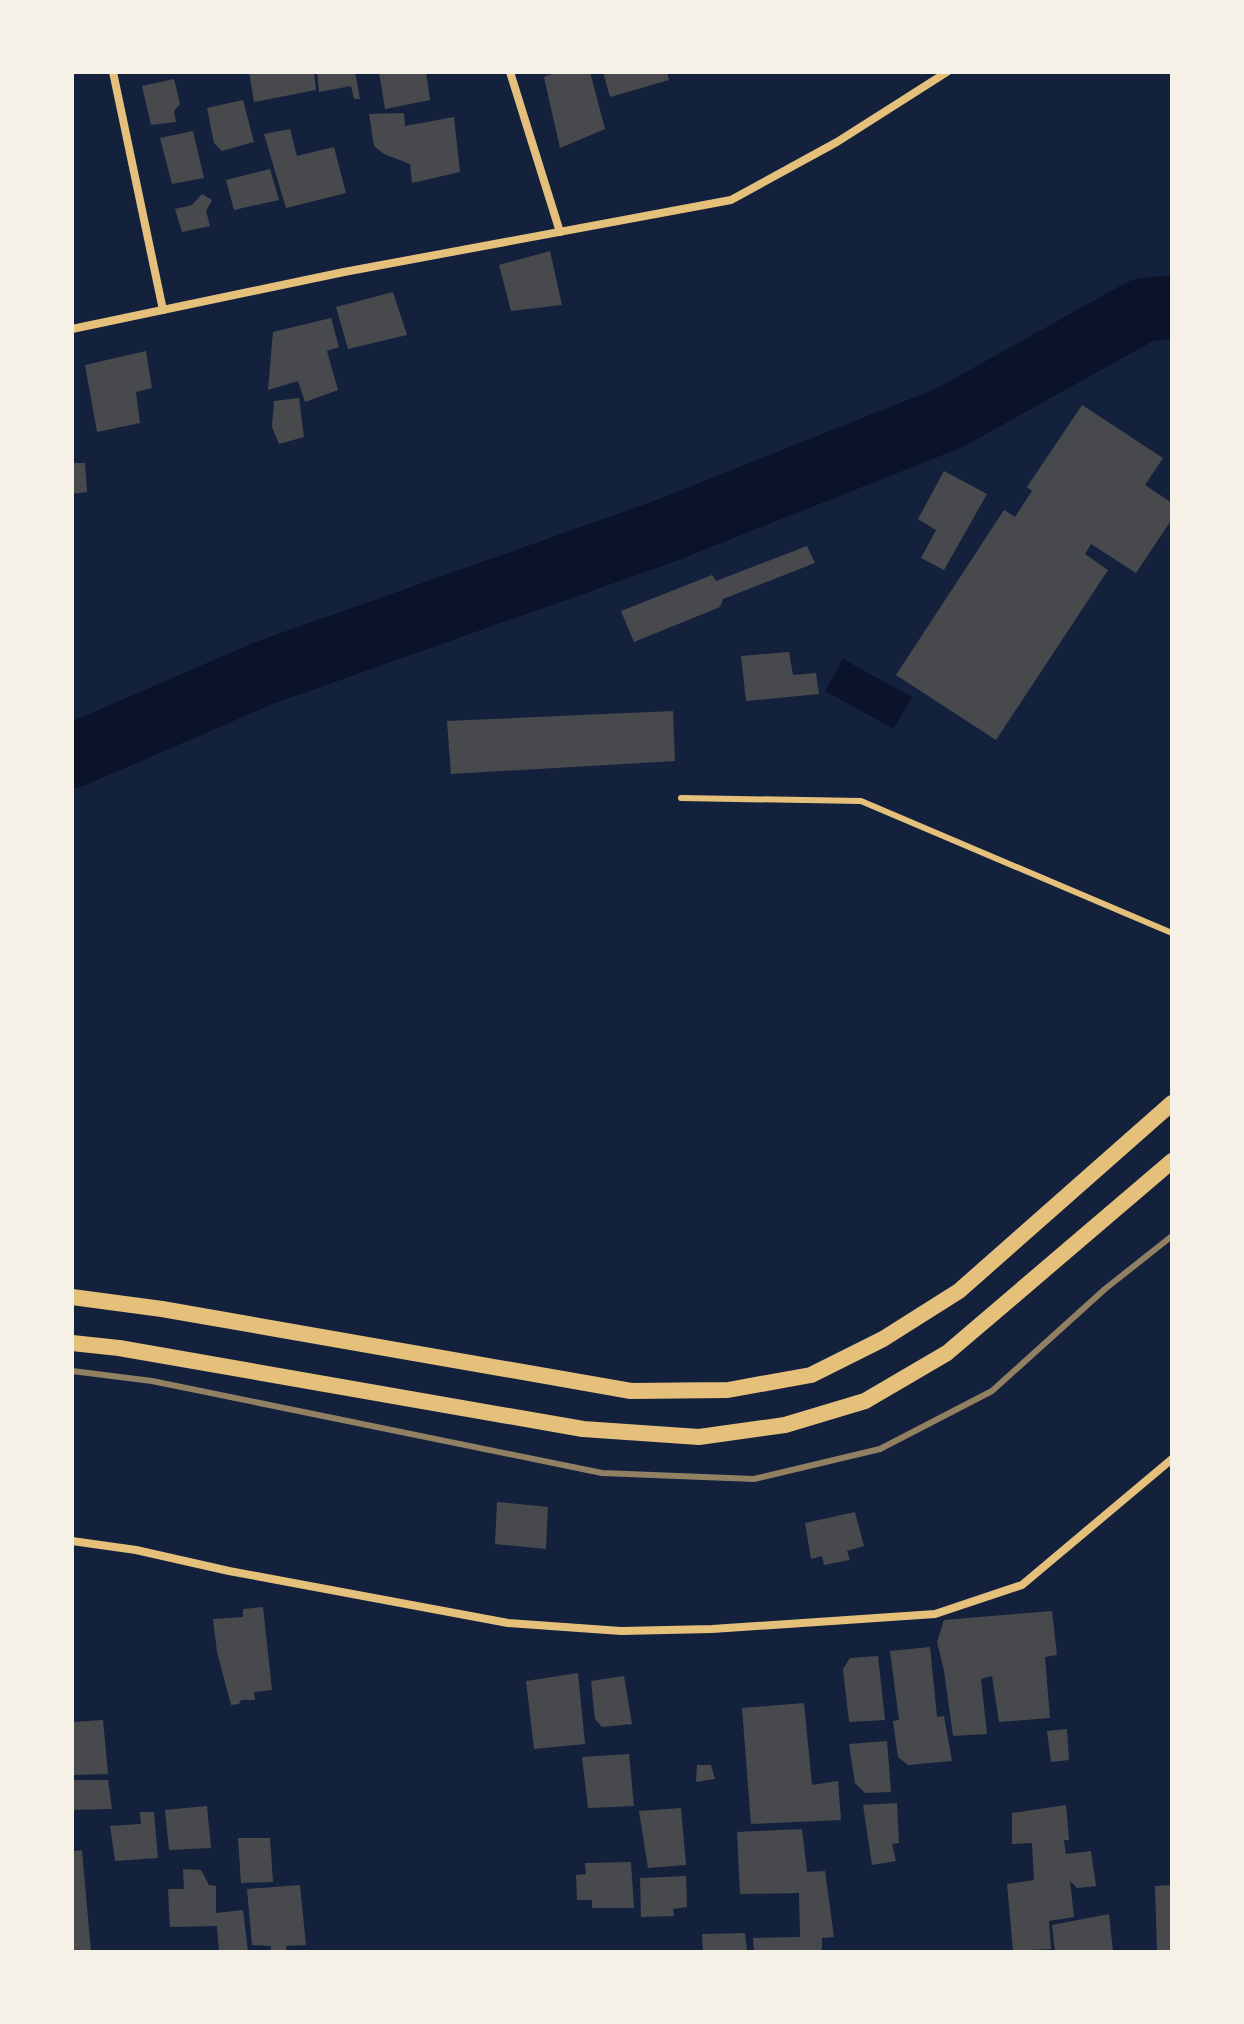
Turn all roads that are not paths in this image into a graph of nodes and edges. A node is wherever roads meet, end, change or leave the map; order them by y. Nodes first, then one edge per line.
1 (113, 72) edge
2 (510, 72) edge
3 (947, 72) edge
4 (560, 232) junction
5 (163, 310) junction
6 (72, 329) edge
7 (681, 798) dead end
8 (1172, 933) edge
9 (1172, 1103) edge
10 (1172, 1161) edge
11 (72, 1297) edge
12 (72, 1343) edge
13 (1172, 1459) edge
14 (72, 1541) edge

1 - 5 street
2 - 4 street
3 - 4 street
4 - 5 street
5 - 6 street
7 - 8 lane
9 - 11 main road
10 - 12 main road
13 - 14 street

